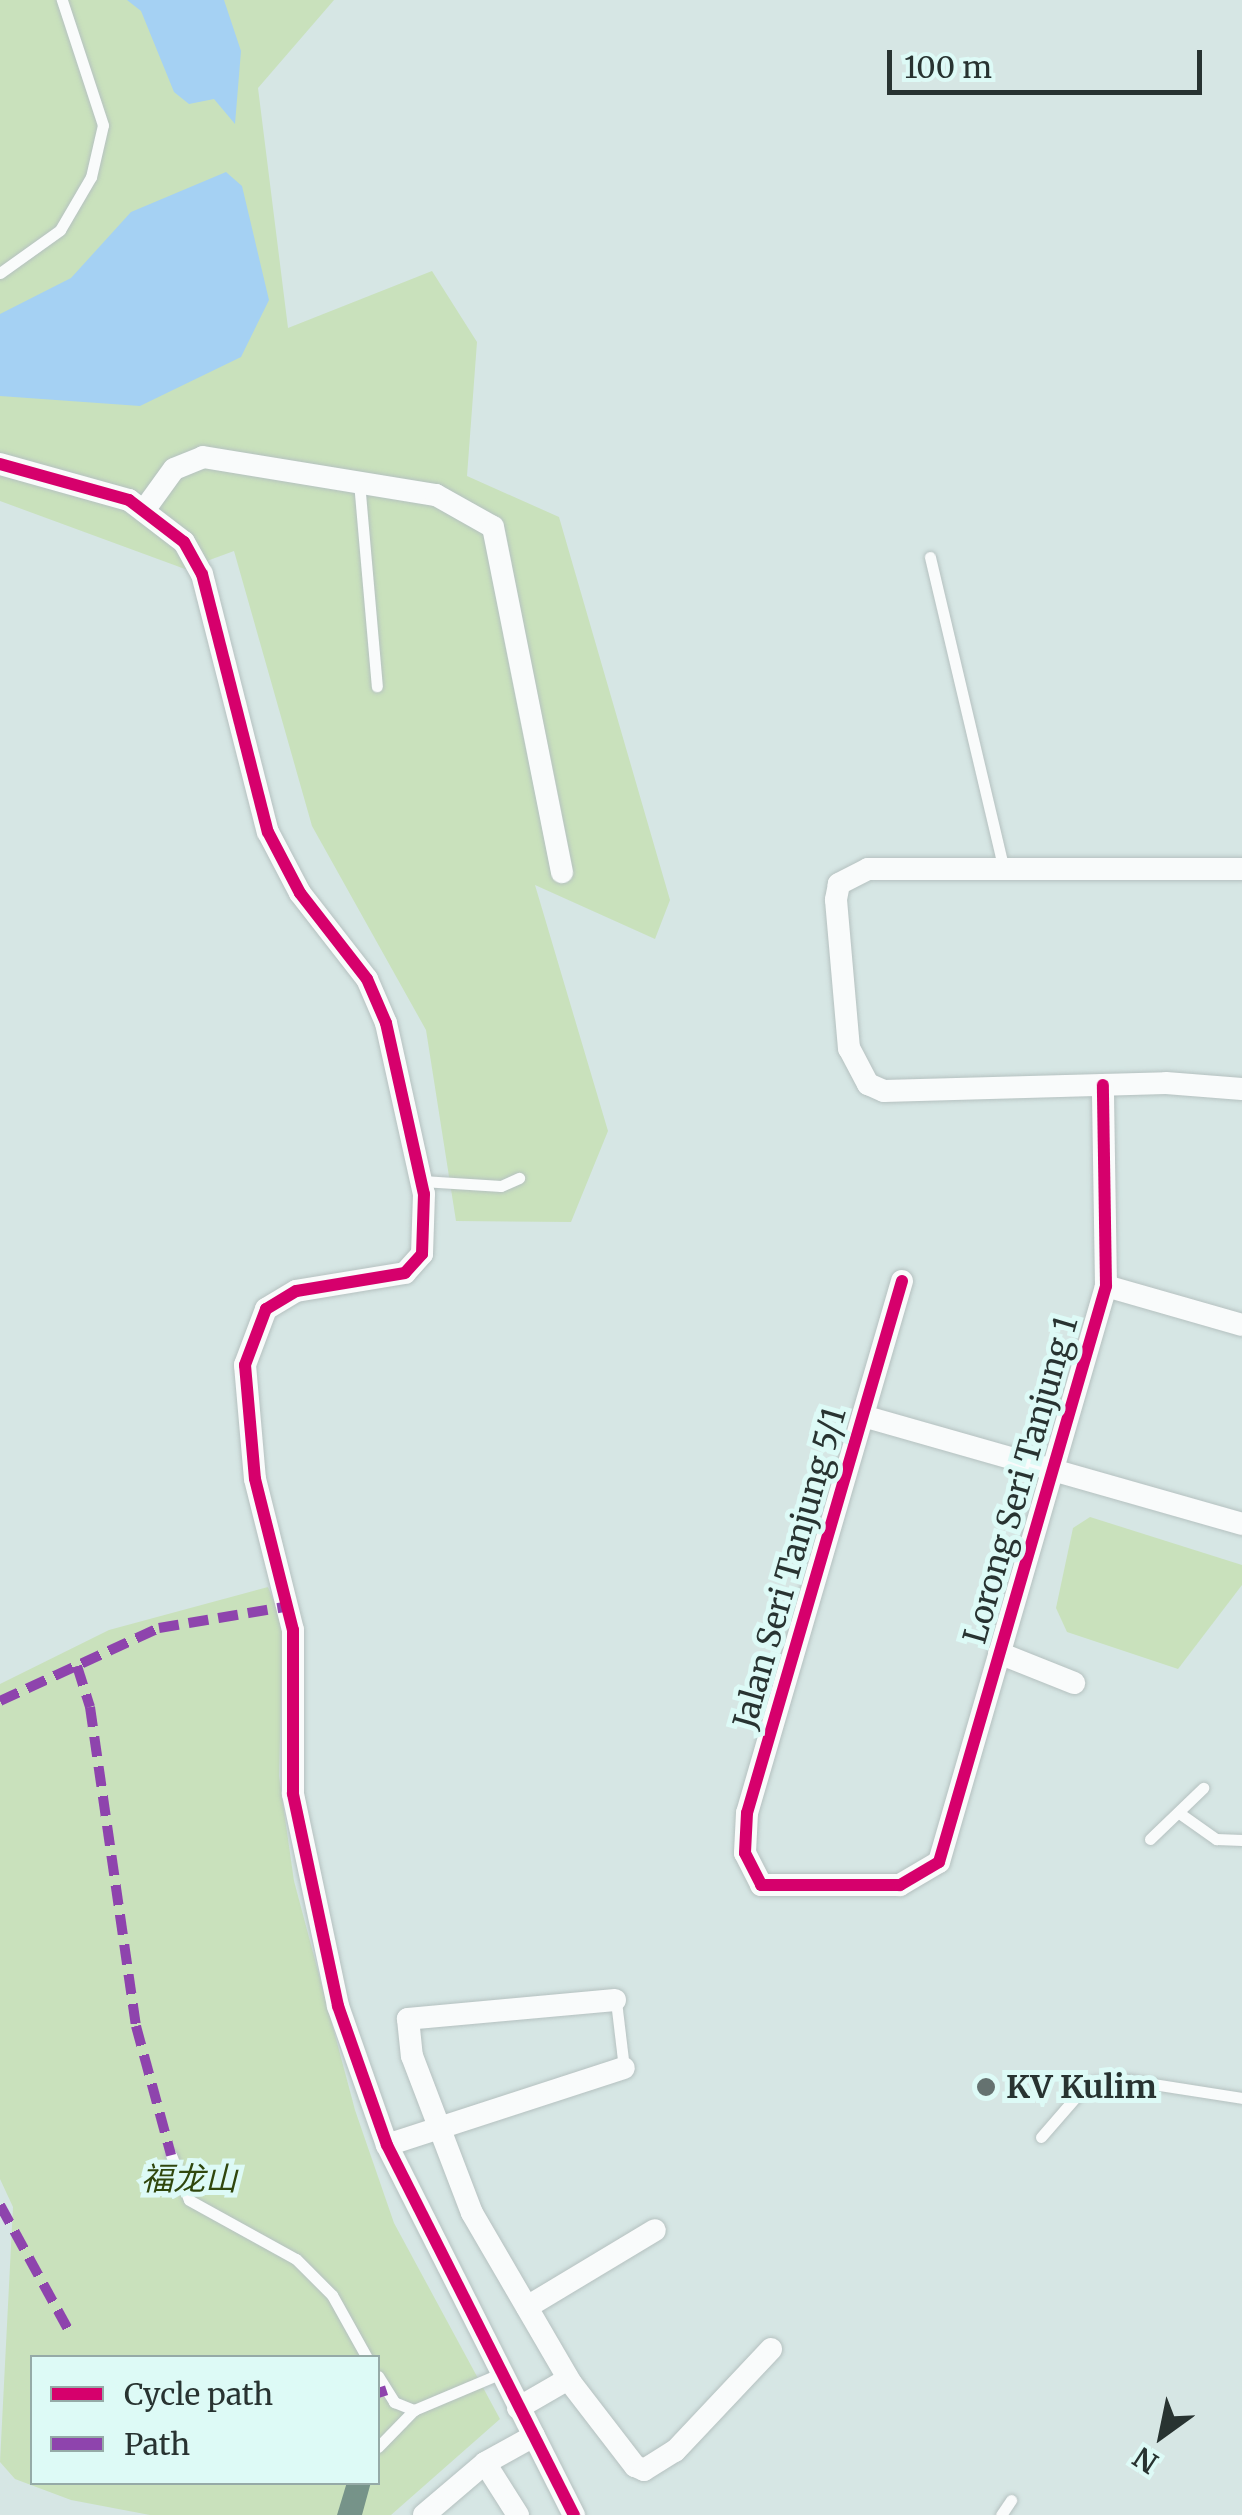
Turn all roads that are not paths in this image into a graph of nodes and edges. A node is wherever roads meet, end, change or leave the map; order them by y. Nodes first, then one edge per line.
1 (62, 0) edge
2 (0, 273) edge
3 (0, 464) edge
4 (359, 482) junction
5 (145, 508) junction
6 (930, 557) dead end
7 (377, 686) dead end
8 (1004, 869) junction
9 (1242, 869) edge
10 (562, 872) dead end
11 (1103, 1085) junction
12 (1242, 1088) edge
13 (519, 1178) dead end
14 (422, 1181) junction
15 (902, 1281) dead end
16 (1106, 1286) junction
17 (1242, 1325) edge
18 (863, 1416) junction
19 (1053, 1468) junction
20 (1242, 1524) edge
21 (999, 1653) junction
22 (1074, 1683) dead end
23 (1203, 1788) dead end
24 (1182, 1816) junction
25 (1150, 1839) dead end
26 (1242, 1840) edge
27 (924, 1877) joint
28 (615, 2000) joint
29 (624, 2068) joint
30 (1242, 2098) edge
31 (438, 2127) junction
32 (1041, 2136) dead end
33 (386, 2145) junction
34 (171, 2155) dead end
35 (655, 2230) dead end
36 (527, 2307) junction
37 (772, 2349) dead end
38 (365, 2355) edge
39 (497, 2375) junction
40 (380, 2379) edge
41 (568, 2379) junction
42 (518, 2408) junction
43 (414, 2410) junction
44 (534, 2436) junction
45 (380, 2445) edge
46 (485, 2462) junction
47 (1011, 2500) dead end
48 (424, 2515) edge
49 (518, 2515) edge
50 (574, 2515) edge
51 (1001, 2515) edge

1 - 2 lane
3 - 5 street
4 - 5 street
4 - 7 lane
4 - 10 street
5 - 14 street
6 - 8 lane
8 - 9 street
8 - 11 street
11 - 12 street
11 - 16 street, Lorong Seri Tanjung 1
13 - 14 lane
14 - 33 street
15 - 18 street, Jalan Seri Tanjung 5/1
16 - 17 street
16 - 19 street, Lorong Seri Tanjung 1
18 - 19 street
18 - 27 street, Jalan Seri Tanjung 5/1
19 - 20 street
19 - 21 street, Lorong Seri Tanjung 1
21 - 22 street
21 - 27 street, Lorong Seri Tanjung 1
23 - 24 lane
24 - 25 lane
24 - 26 lane
28 - 29 lane
28 - 31 street
29 - 31 street
30 - 32 lane
31 - 33 street
31 - 36 street
33 - 39 street
34 - 38 lane
35 - 36 street
36 - 41 street
37 - 41 street
39 - 42 street
39 - 43 lane
40 - 43 lane
41 - 42 street
42 - 44 street
43 - 45 lane
44 - 46 street
44 - 50 street
46 - 48 street
46 - 49 street
47 - 51 lane

